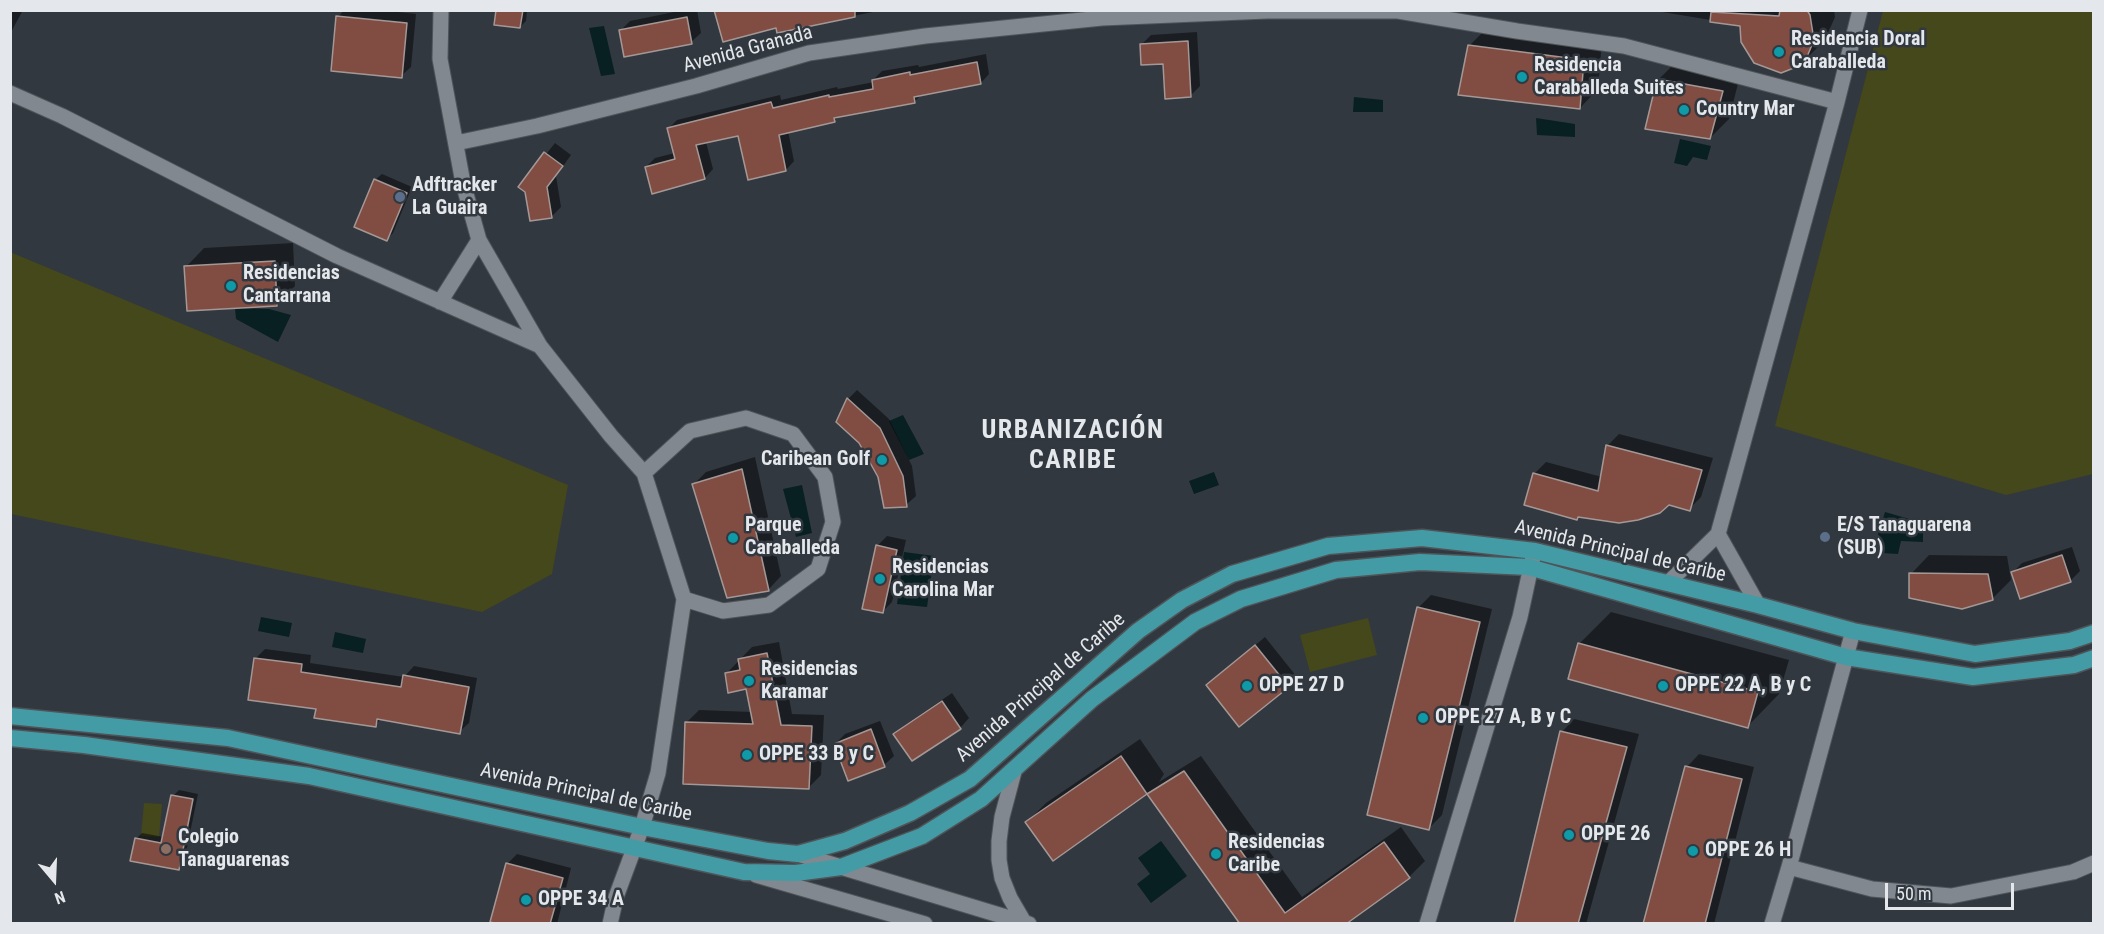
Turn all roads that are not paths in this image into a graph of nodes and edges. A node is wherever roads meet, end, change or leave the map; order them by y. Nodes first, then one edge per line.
1 (441, 10) edge
2 (1860, 10) edge
3 (10, 93) edge
4 (1838, 102) junction
5 (456, 142) junction
6 (479, 240) junction
7 (440, 302) junction
8 (540, 346) junction
9 (644, 473) junction
10 (1718, 534) junction
11 (1532, 559) junction
12 (1668, 583) junction
13 (684, 599) junction
14 (1758, 605) junction
15 (1853, 631) junction
16 (2094, 633) edge
17 (1846, 657) junction
18 (2094, 658) edge
19 (10, 716) edge
20 (10, 738) edge
21 (1015, 768) junction
22 (642, 827) junction
23 (634, 848) junction
24 (798, 854) junction
25 (2094, 862) edge
26 (841, 867) junction
27 (1789, 867) junction
28 (744, 872) junction
29 (1027, 923) edge
30 (610, 924) edge
31 (925, 924) edge
32 (1427, 924) edge
33 (1772, 924) edge

1 - 5 street
2 - 4 street
3 - 7 street
4 - 5 street, Avenida Granada
4 - 10 street
5 - 6 street
6 - 7 street
6 - 8 street
7 - 8 street
8 - 9 street
9 - 13 street
9 - 13 street
10 - 12 street
10 - 14 street
11 - 12 main road, Avenida Principal de Caribe
11 - 17 main road, Avenida Principal de Caribe
11 - 21 main road, Avenida Principal de Caribe
11 - 24 main road, Avenida Principal de Caribe
11 - 32 street
12 - 14 main road, Avenida Principal de Caribe
13 - 22 street
14 - 15 main road, Avenida Principal de Caribe
15 - 16 main road, Avenida Principal de Caribe
15 - 17 street
17 - 18 main road, Avenida Principal de Caribe
17 - 27 street
19 - 22 main road, Avenida Principal de Caribe
20 - 23 main road, Avenida Principal de Caribe
21 - 26 main road, Avenida Principal de Caribe
21 - 29 street
22 - 23 street
22 - 24 main road, Avenida Principal de Caribe
23 - 28 main road, Avenida Principal de Caribe
23 - 30 street
24 - 26 street
25 - 27 street
26 - 28 main road, Avenida Principal de Caribe
26 - 29 street
27 - 33 street
28 - 31 street

